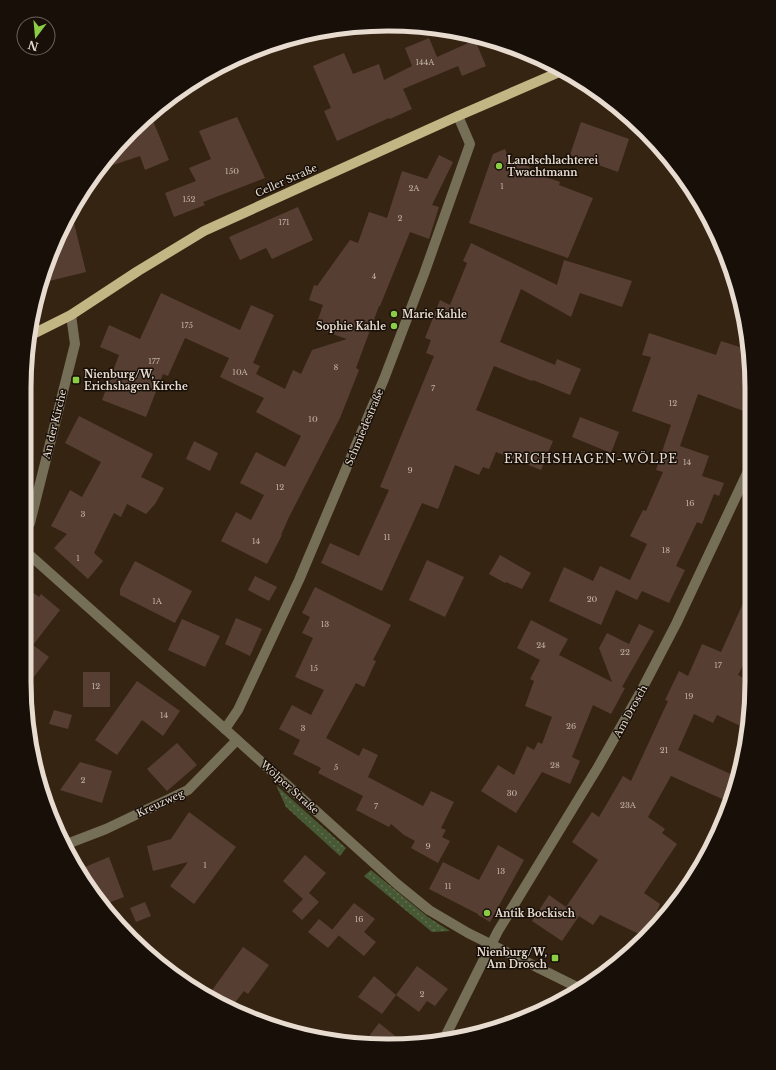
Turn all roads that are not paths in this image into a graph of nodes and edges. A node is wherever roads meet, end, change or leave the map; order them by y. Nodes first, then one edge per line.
1 (556, 73) edge
2 (458, 116) junction
3 (71, 315) junction
4 (35, 333) edge
5 (745, 478) edge
6 (31, 519) edge
7 (31, 556) edge
8 (225, 729) junction
9 (237, 740) junction
10 (70, 843) edge
11 (491, 944) junction
12 (575, 986) edge
13 (446, 1034) edge

1 - 2 main road, Celler Straße
2 - 3 main road, Celler Straße
2 - 8 street, Schmiedestraße
3 - 4 main road, Celler Straße
3 - 6 street, An der Kirche
5 - 11 street, Am Drosch
7 - 8 street, Wölper Straße
8 - 9 street, Wölper Straße
9 - 10 street, Kreuzweg
9 - 11 street, Wölper Straße
11 - 12 street, Wölper Straße
11 - 13 street, Am Drosch

